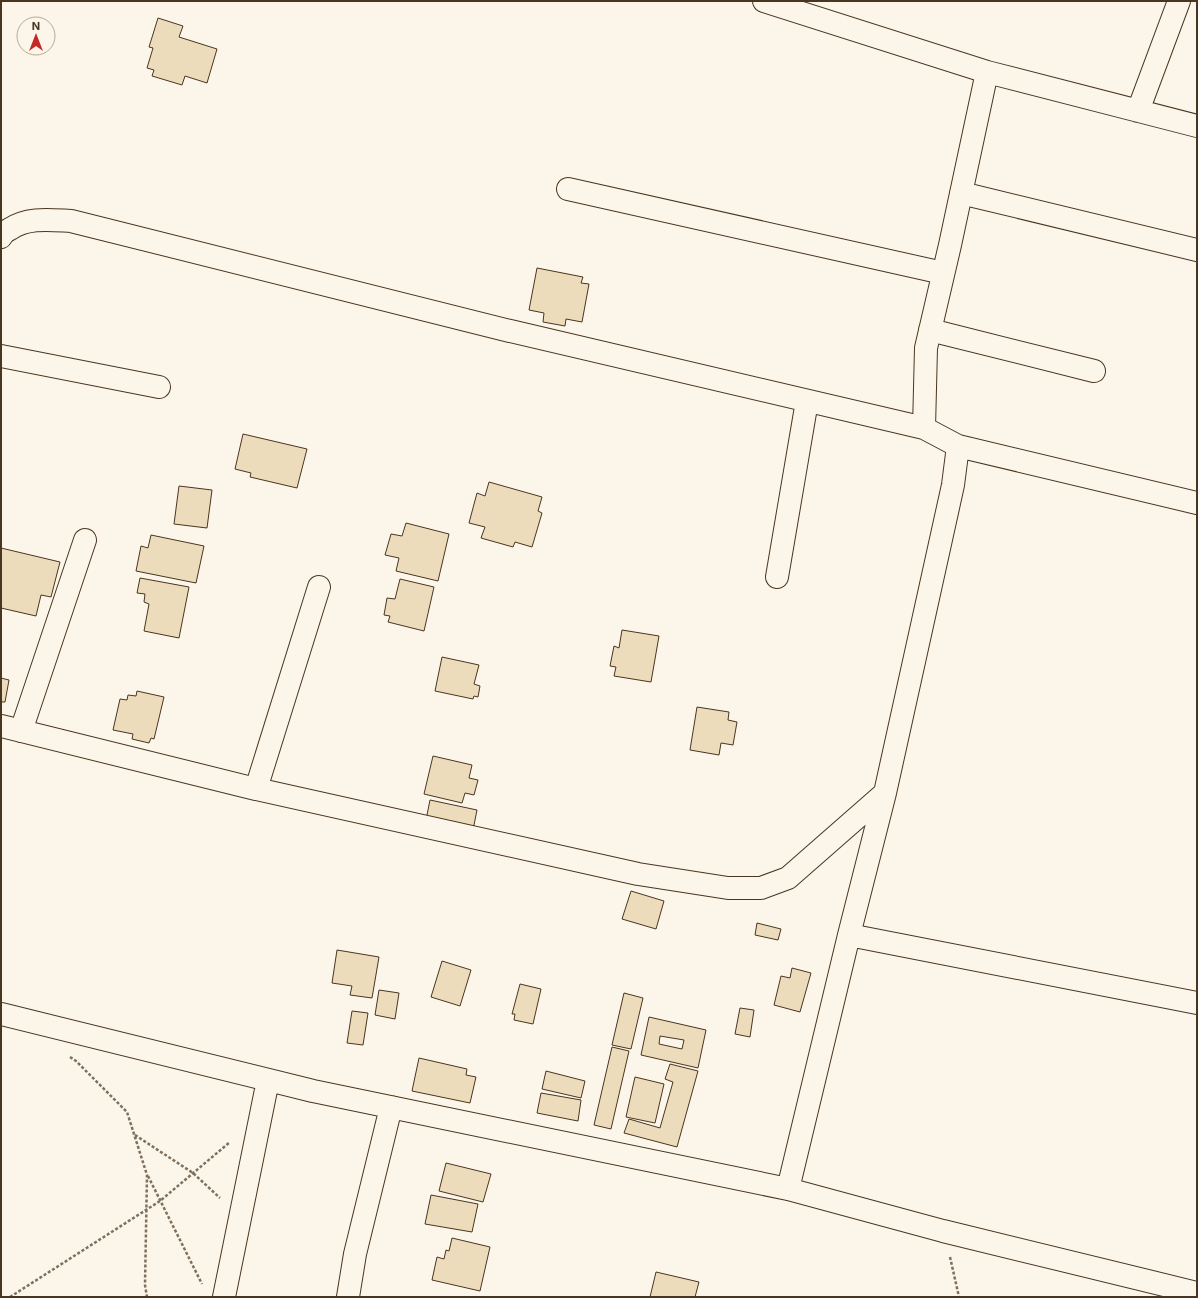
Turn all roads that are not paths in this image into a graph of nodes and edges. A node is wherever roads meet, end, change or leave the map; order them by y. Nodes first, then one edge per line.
1 (764, 1) edge
2 (1179, 1) edge
3 (987, 72) junction
4 (1138, 111) junction
5 (1197, 126) edge
6 (568, 189) dead end
7 (961, 193) junction
8 (1, 237) edge
9 (1197, 250) edge
10 (943, 273) junction
11 (930, 330) junction
12 (1, 356) edge
13 (1094, 370) dead end
14 (159, 387) dead end
15 (807, 401) junction
16 (924, 428) junction
17 (958, 446) junction
18 (1197, 503) edge
19 (85, 540) dead end
20 (777, 577) dead end
21 (319, 587) dead end
22 (11, 729) edge
23 (256, 789) junction
24 (885, 793) junction
25 (848, 935) junction
26 (1197, 1003) edge
27 (1, 1014) edge
28 (268, 1080) junction
29 (392, 1107) junction
30 (788, 1188) junction
31 (1197, 1293) edge
32 (215, 1294) edge
33 (348, 1297) edge

1 - 3 street
2 - 4 street
3 - 4 street
3 - 7 street
4 - 5 street
6 - 10 street
7 - 9 street
7 - 10 street
8 - 15 street
10 - 11 street
11 - 13 street
11 - 16 street
12 - 14 street
15 - 16 street
15 - 20 street
16 - 17 street
17 - 18 street
17 - 24 street
19 - 22 street
21 - 23 street
22 - 23 street
23 - 24 street
24 - 25 street
25 - 26 street
25 - 30 street
27 - 28 street
28 - 29 street
28 - 32 street
29 - 30 street
29 - 33 street
30 - 31 street

